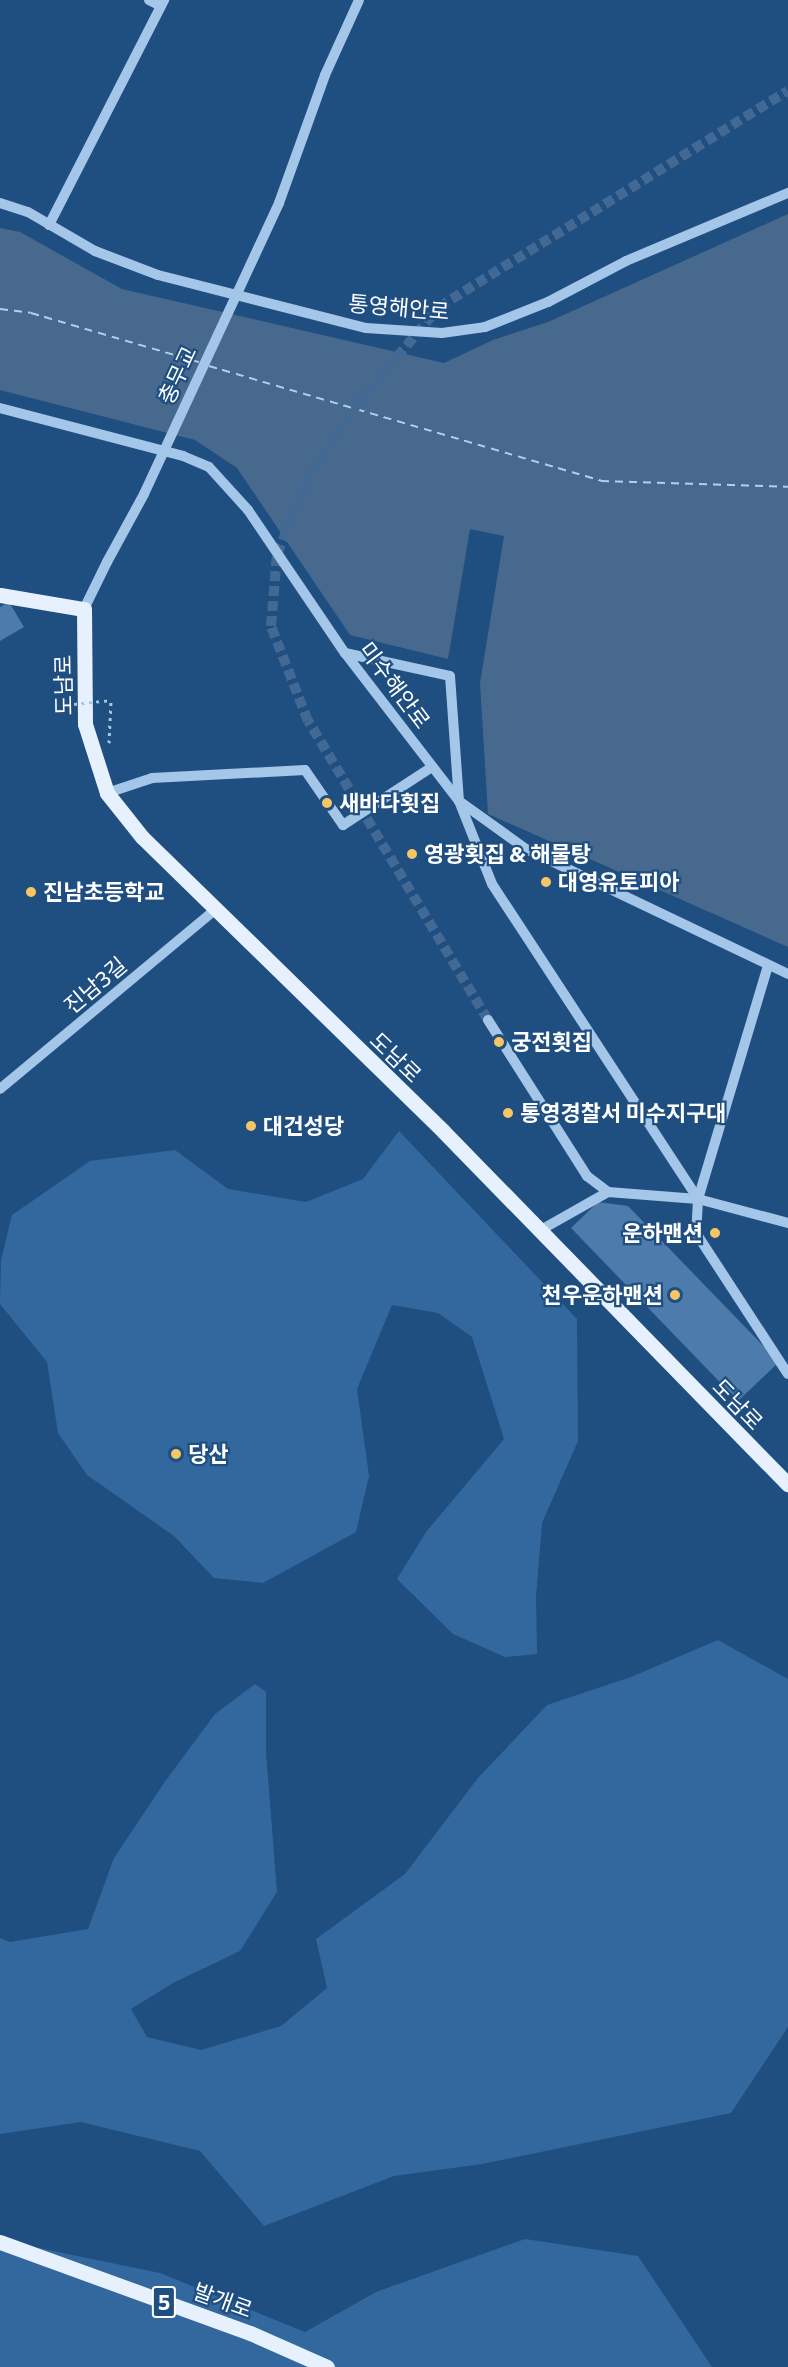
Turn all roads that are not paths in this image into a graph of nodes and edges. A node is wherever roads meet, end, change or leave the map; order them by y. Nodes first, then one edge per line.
1 (149, 0) edge
2 (359, 0) edge
3 (163, 3) edge
4 (788, 193) edge
5 (0, 203) edge
6 (49, 225) junction
7 (0, 408) edge
8 (0, 595) edge
9 (84, 609) junction
10 (345, 653) junction
11 (432, 767) junction
12 (107, 793) junction
13 (459, 801) junction
14 (215, 910) junction
15 (768, 966) junction
16 (788, 974) edge
17 (488, 1020) tunnel mouth
18 (0, 1089) edge
19 (608, 1192) junction
20 (698, 1199) junction
21 (788, 1222) edge
22 (539, 1231) junction
23 (788, 1374) edge
24 (788, 1485) edge
25 (0, 2242) edge
26 (327, 2367) edge

1 - 3 street
2 - 9 street, 충무교, bridge
3 - 6 street
4 - 6 street, 통영해안로
5 - 6 street, 통영해안로
7 - 10 street, 미수해안로
8 - 9 main road
9 - 12 main road, 도남로
10 - 11 street, 미수해안로
10 - 13 street
11 - 12 street
11 - 13 street, 미수해안로
12 - 14 main road, 도남로
13 - 15 street, 미수해안로
13 - 20 street
14 - 18 street, 진남3길
14 - 22 main road, 도남로
15 - 16 street, 미수해안로
15 - 20 street
17 - 19 street
19 - 20 street
19 - 22 street
20 - 21 street
20 - 23 street
22 - 24 main road, 도남로
25 - 26 main road, 발개로 / 5

